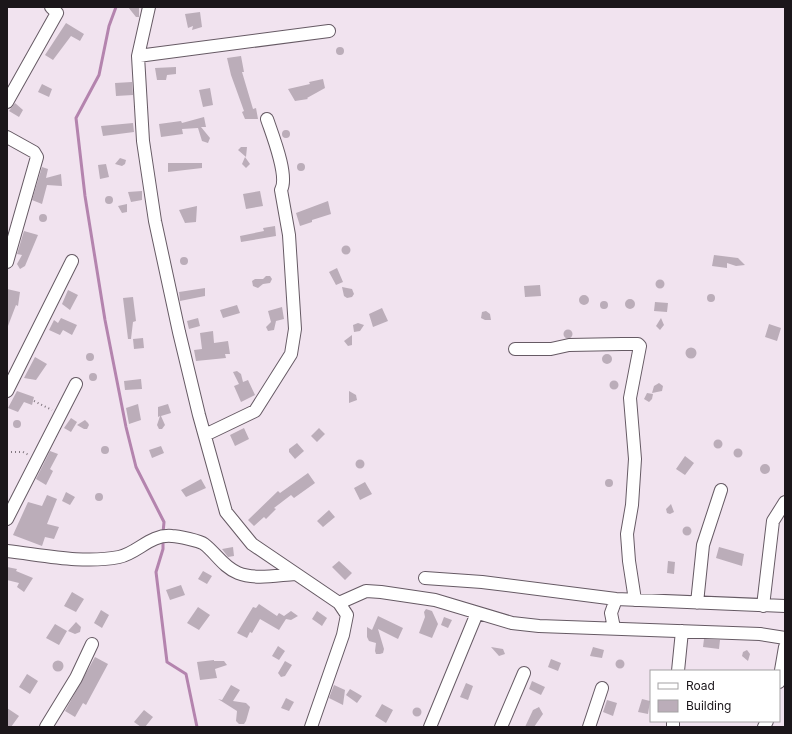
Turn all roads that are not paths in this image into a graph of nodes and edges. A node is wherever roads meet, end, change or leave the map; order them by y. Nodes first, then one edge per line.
1 (51, 7) edge
2 (149, 7) edge
3 (329, 31) dead end
4 (138, 56) junction
5 (7, 102) edge
6 (267, 118) dead end
7 (7, 137) edge
8 (72, 261) dead end
9 (7, 262) edge
10 (515, 349) dead end
11 (76, 384) dead end
12 (7, 391) edge
13 (205, 434) junction
14 (721, 490) dead end
15 (785, 502) edge
16 (7, 519) edge
17 (7, 551) edge
18 (295, 574) junction
19 (425, 578) dead end
20 (616, 599) junction
21 (635, 600) junction
22 (339, 603) junction
23 (697, 603) junction
24 (763, 606) junction
25 (785, 606) edge
26 (477, 613) junction
27 (614, 628) junction
28 (682, 631) junction
29 (785, 638) edge
30 (92, 644) dead end
31 (785, 646) edge
32 (678, 670) edge
33 (524, 673) dead end
34 (780, 676) edge
35 (602, 688) dead end
36 (46, 727) edge
37 (311, 727) edge
38 (430, 727) edge
39 (501, 727) edge
40 (589, 727) edge

1 - 5 street
2 - 4 street
3 - 4 street
4 - 13 street
6 - 13 street
7 - 9 street
8 - 12 street
10 - 21 street
11 - 16 street
13 - 18 street
14 - 23 street
15 - 24 street
17 - 18 street
18 - 22 street
19 - 20 street
20 - 21 street
20 - 27 street
21 - 23 street
22 - 26 street
22 - 37 street
23 - 24 street
24 - 25 street
26 - 27 street
26 - 38 street
27 - 28 street
28 - 29 street
28 - 32 street
30 - 36 street
31 - 34 street
33 - 39 street
35 - 40 street

